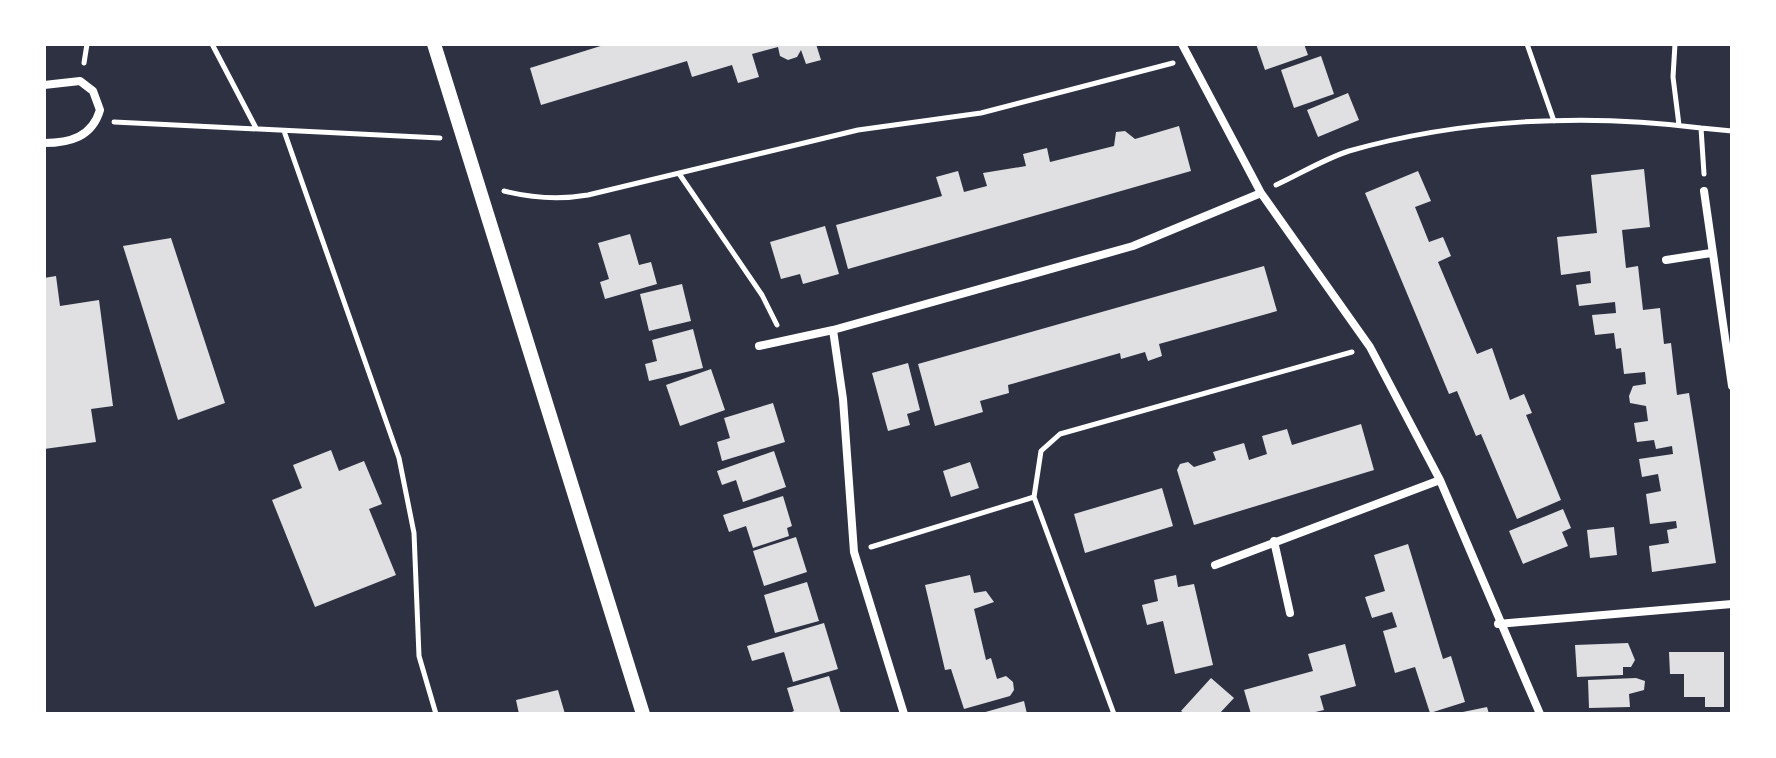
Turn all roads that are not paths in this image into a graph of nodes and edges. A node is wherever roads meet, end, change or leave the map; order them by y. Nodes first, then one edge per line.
1 (434, 44) edge
2 (1182, 44) edge
3 (44, 85) edge
4 (44, 143) edge
5 (1704, 191) road end
6 (1261, 193) junction
7 (1711, 253) junction
8 (1666, 260) dead end
9 (833, 330) junction
10 (759, 346) dead end
11 (1732, 386) edge
12 (1440, 480) junction
13 (1274, 541) junction
14 (1215, 565) dead end
15 (1732, 604) edge
16 (1290, 613) dead end
17 (1498, 624) junction
18 (643, 714) edge
19 (904, 714) edge
20 (1540, 714) edge

1 - 18 street
2 - 6 street
3 - 4 street
5 - 7 street
6 - 9 street
6 - 12 street
7 - 8 street
7 - 11 street
9 - 10 street
9 - 19 street
12 - 13 street
12 - 17 street
13 - 14 street
13 - 16 street
15 - 17 street
17 - 20 street

